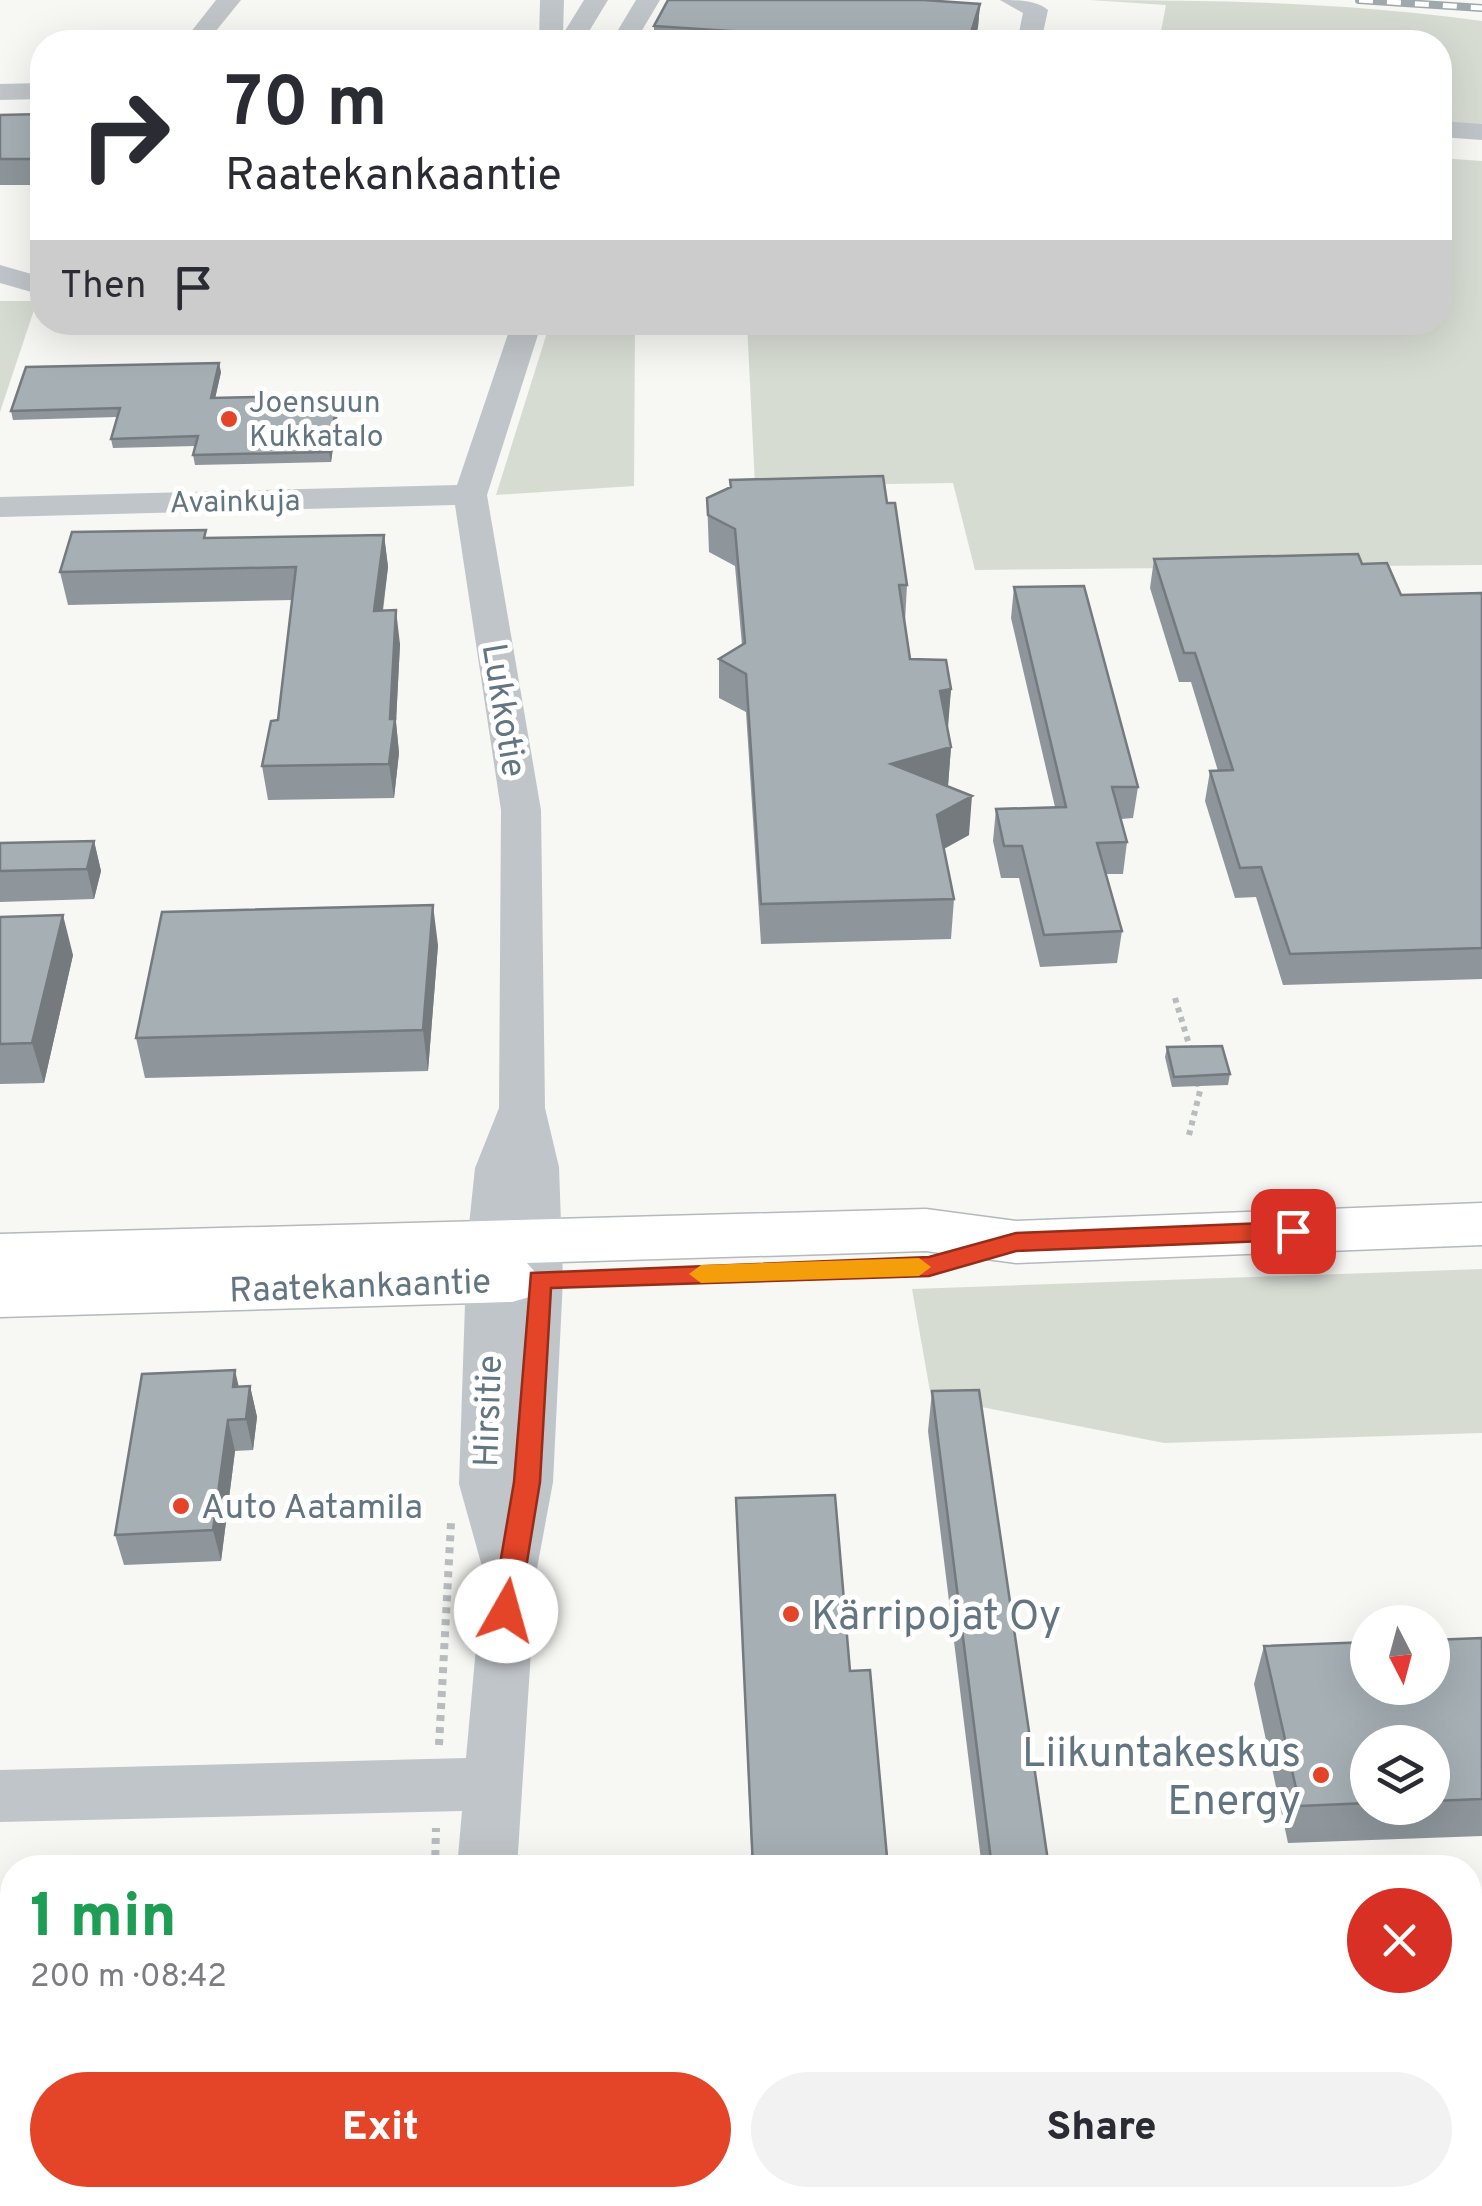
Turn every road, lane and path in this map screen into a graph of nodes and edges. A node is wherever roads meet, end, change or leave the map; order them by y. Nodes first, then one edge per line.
1 (229, 0) edge
2 (552, 0) edge
3 (596, 0) edge
4 (648, 0) edge
5 (1012, 0) edge
6 (205, 30) edge
7 (551, 30) edge
8 (580, 30) edge
9 (631, 30) edge
10 (1032, 30) edge
11 (30, 91) edge
12 (0, 92) edge
13 (1452, 130) edge
14 (1482, 132) edge
15 (0, 274) edge
16 (30, 283) edge
17 (524, 335) edge
18 (470, 495) junction
19 (0, 507) edge
20 (1174, 998) dead end
21 (1189, 1135) dead end
22 (1482, 1224) edge
23 (0, 1256) edge
24 (514, 1262) junction
25 (0, 1296) edge
26 (452, 1504) dead end
27 (464, 1785) junction
28 (0, 1796) edge
29 (440, 1855) edge
30 (483, 1855) edge

1 - 6 street
2 - 7 street
3 - 8 street
4 - 9 street
5 - 10 street
11 - 12 street
13 - 14 street
15 - 16 street
17 - 18 street, Lukkotie
18 - 19 street, Avainkuja
18 - 24 street, Lukkotie
20 - 21 path
22 - 24 main road, Raatekankaantie
23 - 24 main road, Raatekankaantie
24 - 25 main road, Raatekankaantie
24 - 27 street, Hirsitie
26 - 27 path
27 - 28 street
27 - 29 path
27 - 30 street, Hirsitie

